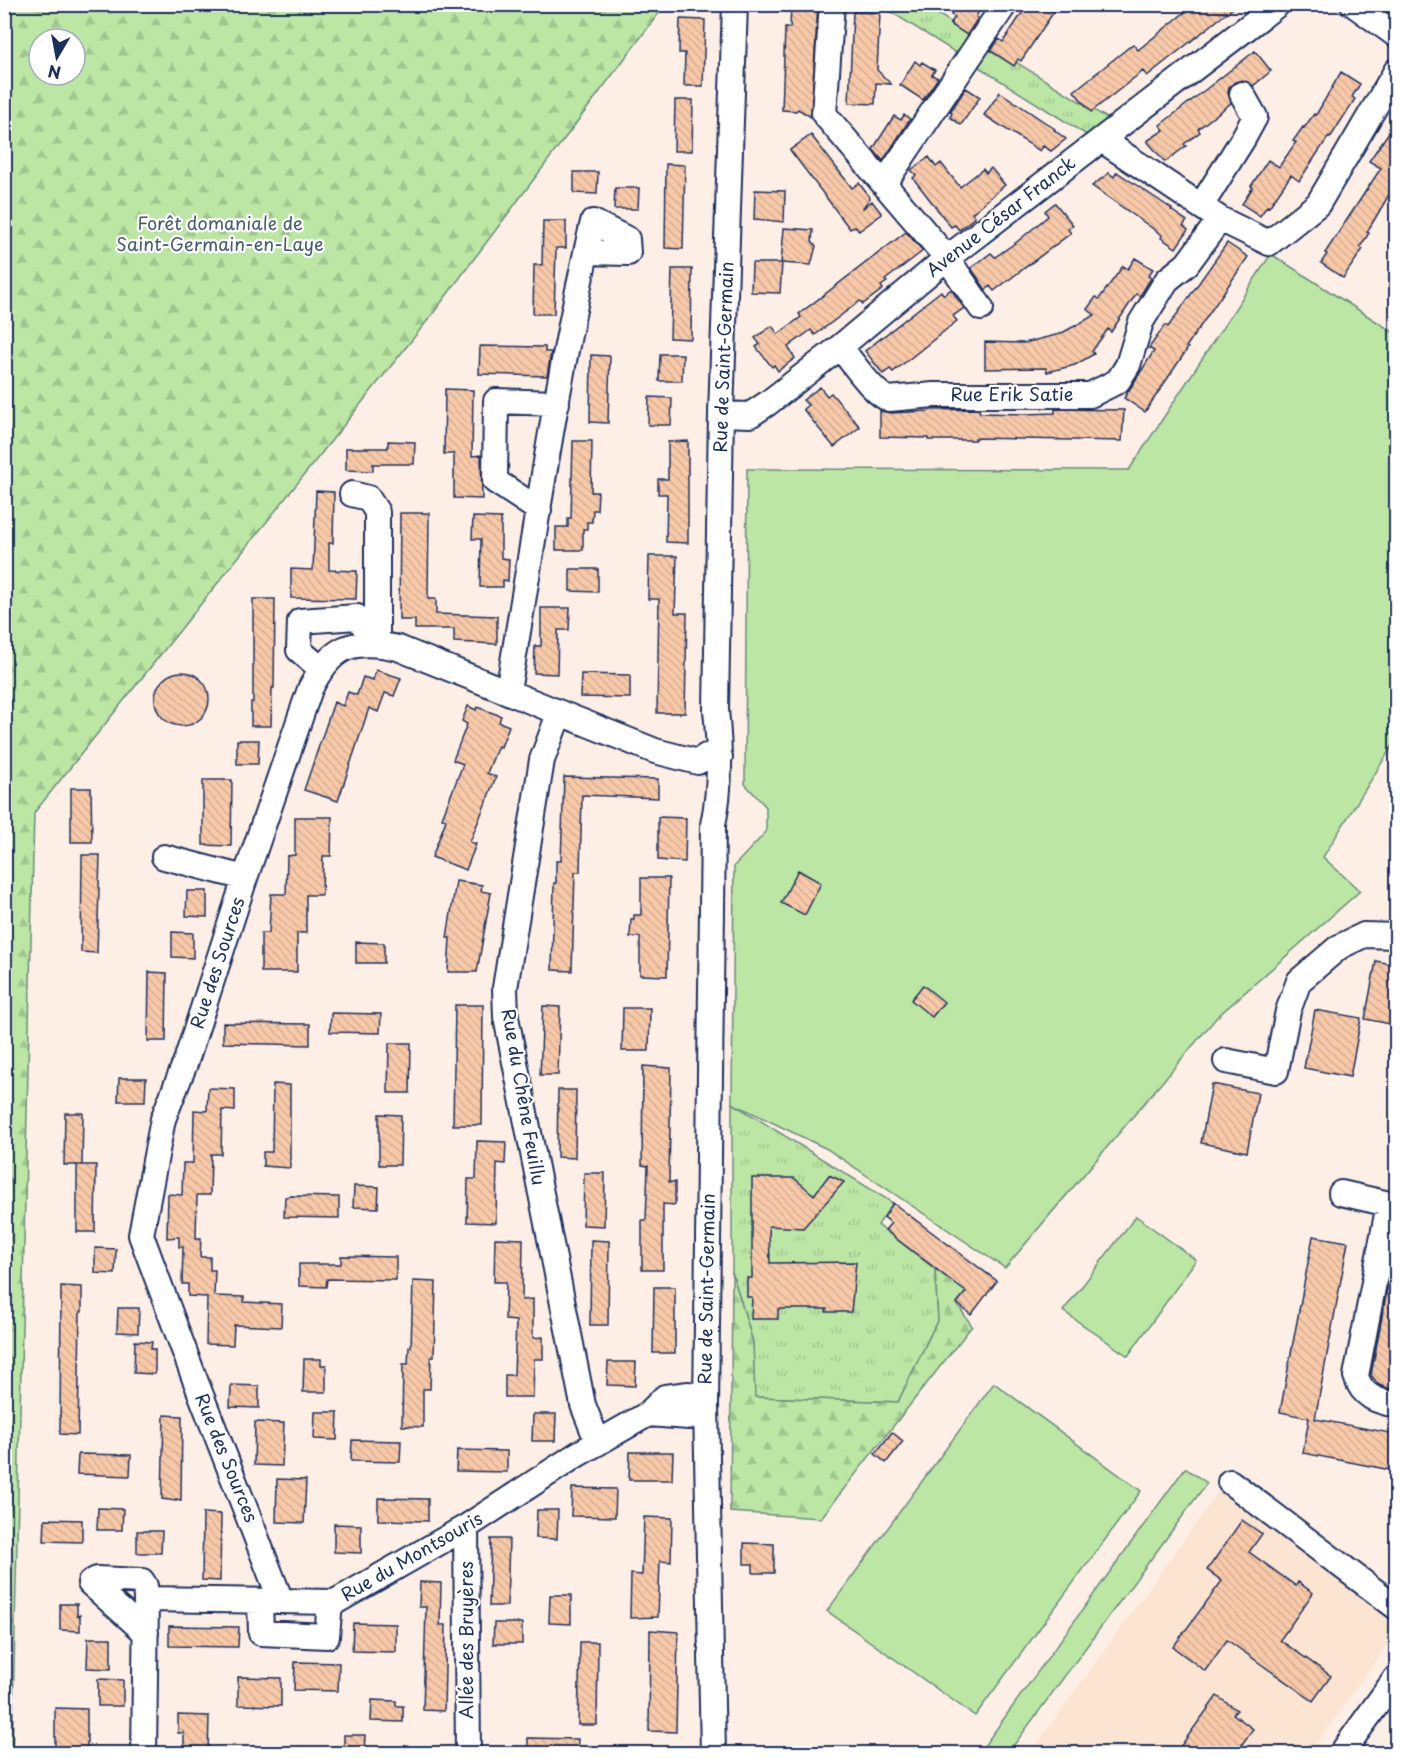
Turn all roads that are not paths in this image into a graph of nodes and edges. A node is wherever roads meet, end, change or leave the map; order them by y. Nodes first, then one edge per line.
1 (735, 4) edge
2 (832, 4) edge
3 (1005, 4) edge
4 (1278, 4) edge
5 (1353, 4) edge
6 (1396, 34) edge
7 (1396, 71) edge
8 (1242, 94) dead end
9 (1102, 140) junction
10 (885, 184) junction
11 (1210, 213) junction
12 (586, 252) junction
13 (947, 258) junction
14 (981, 308) dead end
15 (840, 347) junction
16 (557, 403) junction
17 (721, 414) junction
18 (352, 494) dead end
19 (539, 510) junction
20 (377, 643) junction
21 (320, 668) junction
22 (508, 691) junction
23 (559, 714) junction
24 (713, 757) junction
25 (164, 856) dead end
26 (245, 878) junction
27 (1396, 936) edge
28 (1226, 1061) dead end
29 (1341, 1192) dead end
30 (1393, 1204) edge
31 (1396, 1405) edge
32 (706, 1406) junction
33 (598, 1443) junction
34 (1230, 1482) dead end
35 (466, 1527) junction
36 (146, 1599) junction
37 (271, 1601) junction
38 (330, 1602) junction
39 (1396, 1607) edge
40 (146, 1634) junction
41 (1396, 1678) edge
42 (144, 1754) edge
43 (468, 1754) edge
44 (713, 1754) edge
45 (1341, 1754) edge

1 - 17 street, Rue de Saint-Germain
2 - 10 street
3 - 10 street
4 - 9 street, Avenue César Franck
5 - 6 street
7 - 11 street
8 - 11 street, Rue Erik Satie
9 - 11 street
9 - 13 street, Avenue César Franck
10 - 13 street
11 - 15 street, Rue Erik Satie
12 - 12 street
12 - 16 street
13 - 14 street
13 - 15 street, Avenue César Franck
15 - 17 street, Avenue César Franck
16 - 19 street
16 - 19 street
17 - 24 street, Rue de Saint-Germain
18 - 20 street
19 - 22 street
20 - 21 street, Rue des Sources
20 - 21 street
20 - 22 street, Rue des Sources
21 - 26 street, Rue des Sources
22 - 23 street, Rue des Sources
23 - 24 street, Rue des Sources
23 - 33 street, Rue du Chêne Feuillu
24 - 32 street, Rue de Saint-Germain
25 - 26 street
26 - 37 street, Rue des Sources
27 - 28 street
29 - 30 street
30 - 31 street
32 - 33 street, Rue du Montsouris
32 - 44 street, Rue de Saint-Germain
33 - 35 street, Rue du Montsouris
34 - 39 street
35 - 38 street, Rue du Montsouris
35 - 43 street, Allée des Bruyères
36 - 37 street, Rue du Montsouris
36 - 40 street
36 - 40 street
37 - 38 street, Rue du Montsouris
37 - 38 street, Rue des Sources
40 - 42 street
41 - 45 street

